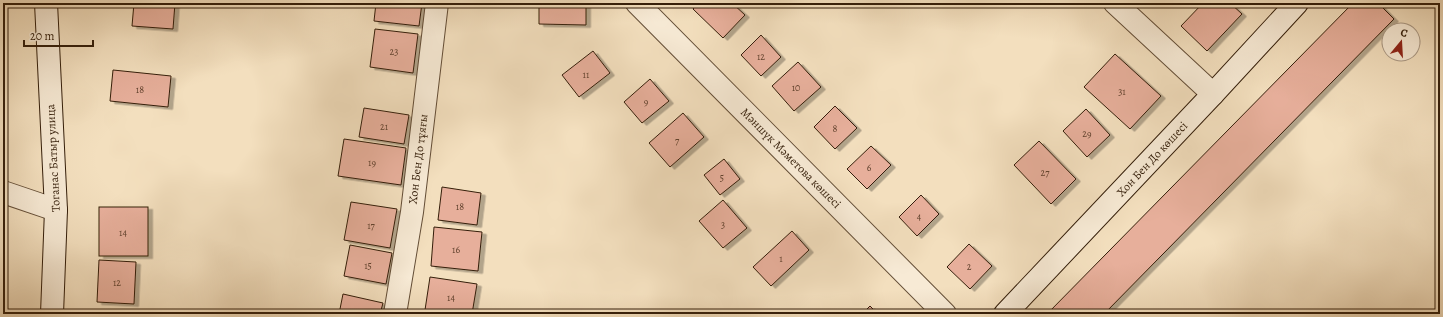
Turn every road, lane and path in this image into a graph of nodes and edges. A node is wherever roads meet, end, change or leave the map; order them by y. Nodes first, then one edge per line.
1 (46, 3) edge
2 (437, 3) edge
3 (637, 3) edge
4 (1115, 3) edge
5 (1297, 3) edge
6 (1213, 94) junction
7 (3, 192) edge
8 (56, 210) junction
9 (52, 314) edge
10 (395, 314) edge
11 (945, 314) edge
12 (1005, 314) edge

1 - 8 street, Тоганас Батыр улица
2 - 10 street, Хон Бен До тұяғы
3 - 11 street, Мәншүк Мәметова көшесі
4 - 6 street
5 - 6 street, Хон Бен До көшесі
6 - 12 street, Хон Бен До көшесі
7 - 8 street
8 - 9 street, Тоганас Батыр улица

